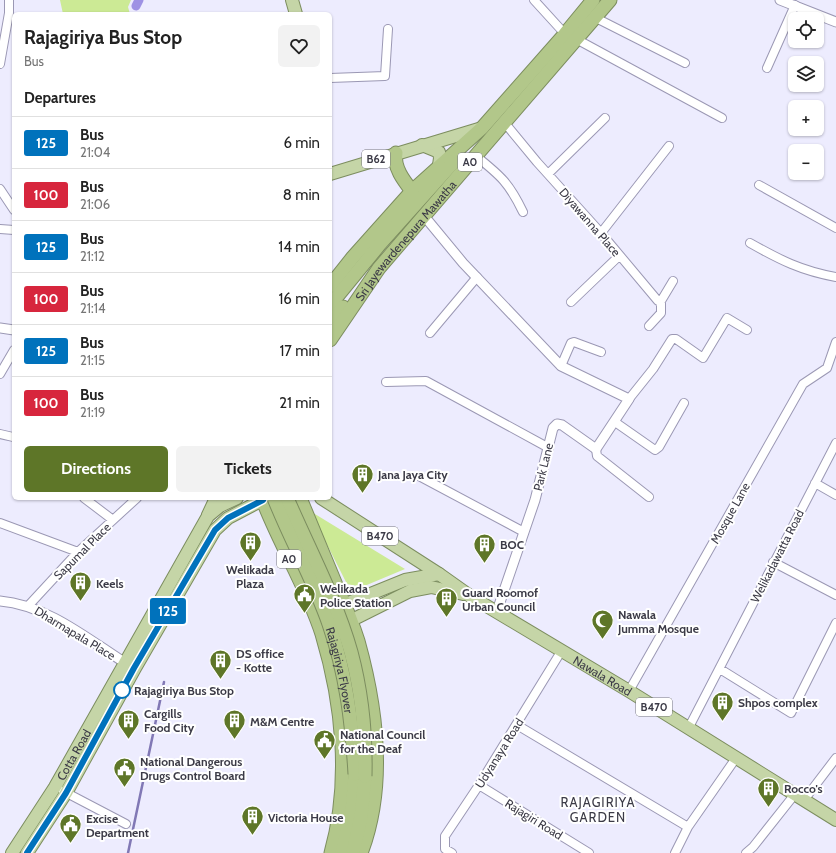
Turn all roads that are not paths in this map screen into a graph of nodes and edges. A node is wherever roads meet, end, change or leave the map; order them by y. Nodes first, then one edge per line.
1 (9, 0) edge
2 (292, 0) edge
3 (534, 0) edge
4 (593, 0) edge
5 (610, 0) edge
6 (780, 0) edge
7 (795, 5) junction
8 (295, 12) edge
9 (596, 18) junction
10 (836, 22) edge
11 (388, 29) dead end
12 (565, 34) junction
13 (578, 40) junction
14 (685, 63) dead end
15 (0, 64) edge
16 (768, 68) dead end
17 (332, 78) edge
18 (605, 118) dead end
19 (722, 118) dead end
20 (504, 122) junction
21 (482, 128) junction
22 (422, 145) junction
23 (669, 146) dead end
24 (396, 153) junction
25 (476, 156) junction
26 (439, 165) junction
27 (332, 173) edge
28 (548, 174) junction
29 (759, 185) dead end
30 (0, 189) edge
31 (412, 191) junction
32 (12, 205) edge
33 (524, 212) dead end
34 (425, 217) junction
35 (836, 228) edge
36 (0, 229) edge
37 (12, 230) edge
38 (601, 233) junction
39 (750, 243) dead end
40 (620, 256) junction
41 (478, 277) junction
42 (836, 277) edge
43 (673, 281) dead end
44 (332, 283) edge
45 (661, 301) junction
46 (571, 302) dead end
47 (332, 303) edge
48 (332, 322) edge
49 (649, 326) dead end
50 (0, 328) edge
51 (12, 330) edge
52 (746, 330) dead end
53 (430, 333) dead end
54 (332, 337) edge
55 (836, 342) edge
56 (601, 352) dead end
57 (12, 353) edge
58 (561, 366) junction
59 (0, 374) edge
60 (386, 382) dead end
61 (629, 399) junction
62 (684, 403) dead end
63 (615, 422) junction
64 (0, 434) edge
65 (12, 437) edge
66 (836, 443) edge
67 (549, 448) junction
68 (596, 449) junction
69 (419, 476) dead end
70 (815, 483) junction
71 (836, 495) edge
72 (649, 497) dead end
73 (87, 500) edge
74 (135, 500) edge
75 (215, 500) edge
76 (233, 500) edge
77 (262, 500) edge
78 (267, 500) edge
79 (267, 500) edge
80 (288, 500) edge
81 (301, 500) edge
82 (324, 500) edge
83 (207, 518) junction
84 (113, 520) junction
85 (0, 523) edge
86 (218, 528) junction
87 (524, 532) junction
88 (78, 552) junction
89 (774, 562) junction
90 (439, 574) junction
91 (836, 595) edge
92 (470, 596) junction
93 (0, 601) edge
94 (344, 604) junction
95 (29, 606) junction
96 (497, 611) junction
97 (315, 618) junction
98 (351, 621) junction
99 (836, 623) edge
100 (322, 634) junction
101 (562, 650) junction
102 (130, 666) junction
103 (720, 669) junction
104 (629, 691) junction
105 (373, 712) junction
106 (340, 717) junction
107 (517, 725) junction
108 (688, 729) junction
109 (736, 758) junction
110 (836, 758) edge
111 (479, 785) junction
112 (55, 787) junction
113 (66, 793) junction
114 (799, 797) junction
115 (836, 820) edge
116 (126, 824) dead end
117 (688, 827) junction
118 (12, 853) edge
119 (27, 853) edge
120 (331, 853) edge
121 (342, 853) edge
122 (353, 853) edge
123 (361, 853) edge
124 (452, 853) edge
125 (589, 853) edge
126 (675, 853) edge
127 (746, 853) edge

1 - 15 street
2 - 8 main road
3 - 12 street
4 - 12 highway, Sri Jayewardenepura Mawatha / A0
5 - 9 highway, Sri Jayewardenepura Mawatha / A0
6 - 7 street
7 - 10 street
7 - 16 street
9 - 13 highway, Sri Jayewardenepura Mawatha / A0
9 - 14 street
11 - 17 street
12 - 21 highway, Sri Jayewardenepura Mawatha / A0
13 - 19 street
13 - 20 highway, Sri Jayewardenepura Mawatha / A0
18 - 28 street
20 - 25 highway, Sri Jayewardenepura Mawatha / A0
20 - 28 street, Diyawanna Place
20 - 48 highway
21 - 22 main road, B62
21 - 26 highway, Sri Jayewardenepura Mawatha / A0
21 - 47 highway
22 - 24 main road, B62
22 - 26 main road
23 - 38 street
24 - 27 main road, B62
24 - 31 highway
25 - 33 street
25 - 34 highway, Sri Jayewardenepura Mawatha / A0
26 - 31 highway, Sri Jayewardenepura Mawatha / A0
28 - 38 street, Diyawanna Place
29 - 35 street
30 - 32 street
31 - 44 highway, Sri Jayewardenepura Mawatha / A0
34 - 41 street
34 - 54 highway, Sri Jayewardenepura Mawatha / A0
36 - 37 street
38 - 40 street, Diyawanna Place
39 - 42 street
40 - 45 street, Diyawanna Place
40 - 46 street
41 - 53 street
41 - 58 street
43 - 45 street
45 - 49 street
50 - 51 street
52 - 61 street
55 - 104 street, Mosque Lane
56 - 58 street
57 - 59 street
58 - 61 street
60 - 67 street
61 - 63 street
62 - 63 street
63 - 68 street
64 - 65 street
66 - 70 street, Welikadawatta Road
67 - 68 street, Park Lane
67 - 87 street, Park Lane
68 - 72 street
69 - 87 street
70 - 71 street
70 - 89 street, Welikadawatta Road
73 - 84 street
74 - 84 street, Sapumal Place
75 - 83 main road
76 - 83 main road, Cotta Road
77 - 86 main road, Cotta Road
78 - 97 highway, A0
79 - 121 highway, Rajagiriya Flyover, bridge
80 - 122 highway, Rajagiriya Flyover, bridge
81 - 94 highway
82 - 90 main road, Nawala Road / B470
83 - 86 main road
83 - 102 main road, Cotta Road
84 - 88 street, Sapumal Place
85 - 88 street
86 - 102 main road, Cotta Road
87 - 96 street, Park Lane
88 - 95 street, Sapumal Place
89 - 91 street
89 - 103 street, Welikadawatta Road
90 - 92 main road, Nawala Road / B470
90 - 94 main road
92 - 96 main road, Nawala Road / B470
92 - 98 main road, Nawala Road / B470
93 - 95 street, Dharmapala Place
94 - 97 main road
94 - 98 highway
95 - 102 street, Dharmapala Place
96 - 101 main road, Nawala Road / B470
97 - 100 highway, A0
98 - 100 main road, Nawala Road / B470
98 - 105 highway
99 - 103 street
100 - 106 highway, A0
101 - 104 main road, Nawala Road / B470
101 - 107 street, Udyanaya Road
102 - 112 main road, Cotta Road
102 - 113 main road, Cotta Road
103 - 108 street, Welikadawatta Road
104 - 108 main road, Nawala Road / B470
105 - 106 highway
105 - 123 highway
106 - 120 highway, A0
107 - 111 street, Udyanaya Road
107 - 117 street
108 - 109 main road, Nawala Road / B470
109 - 114 main road, Nawala Road / B470
109 - 117 street
110 - 114 street
111 - 124 street, Udyanaya Road
111 - 125 street, Rajagiri Road
112 - 113 street
112 - 118 main road, Cotta Road
113 - 116 street
113 - 119 main road, Cotta Road
114 - 115 main road, Nawala Road / B470
114 - 127 street
117 - 126 street

